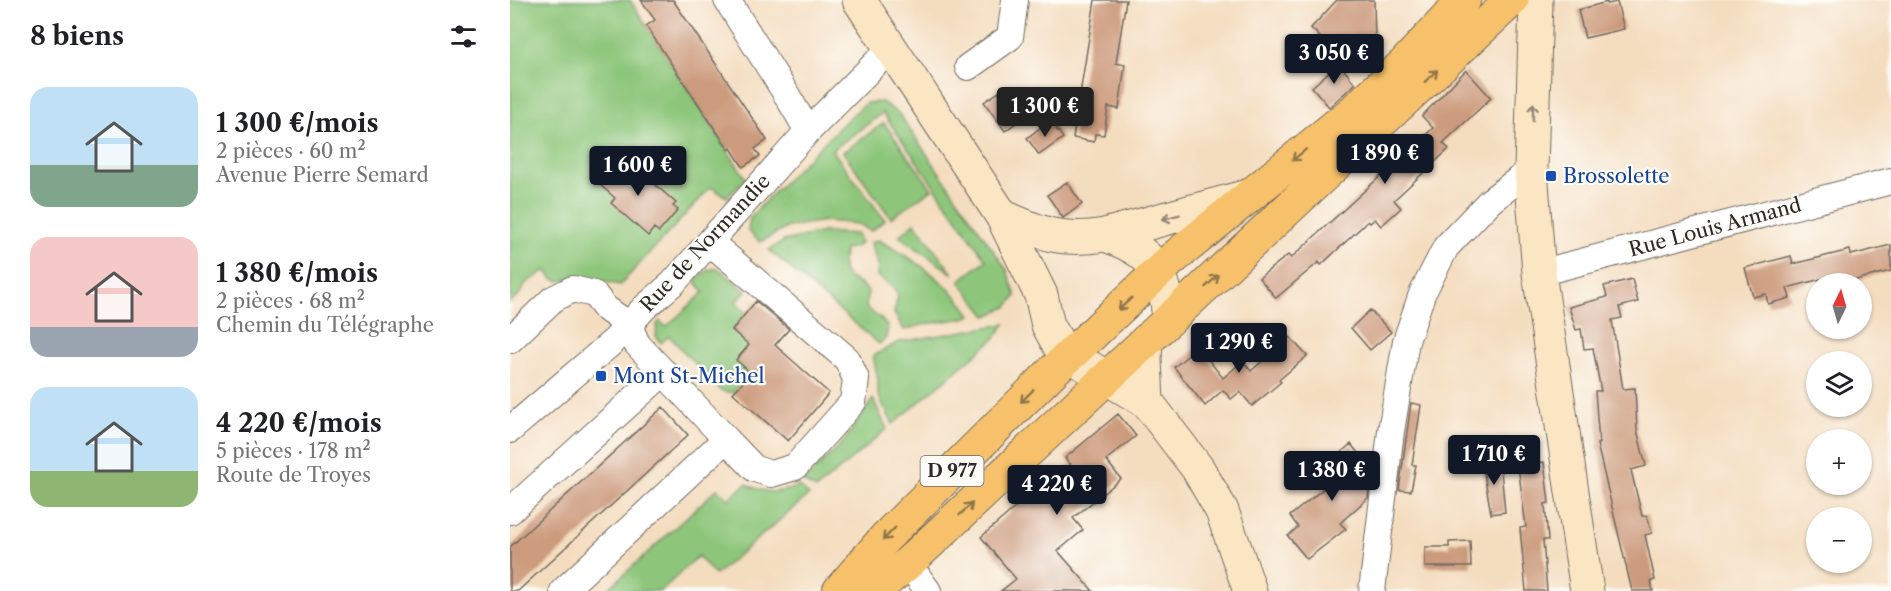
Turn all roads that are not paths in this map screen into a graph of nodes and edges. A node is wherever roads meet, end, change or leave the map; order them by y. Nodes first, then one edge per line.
1 (727, 0) edge
2 (860, 0) edge
3 (1015, 0) edge
4 (1464, 0) edge
5 (1512, 0) edge
6 (1536, 0) edge
7 (892, 47) junction
8 (968, 67) dead end
9 (808, 131) junction
10 (1531, 170) junction
11 (1891, 182) edge
12 (1248, 196) junction
13 (1002, 216) junction
14 (1093, 237) junction
15 (711, 243) junction
16 (1159, 271) junction
17 (1539, 273) junction
18 (1041, 295) junction
19 (628, 325) junction
20 (1157, 331) junction
21 (510, 340) edge
22 (1069, 355) junction
23 (664, 372) junction
24 (1106, 378) junction
25 (1148, 402) junction
26 (510, 430) edge
27 (726, 439) junction
28 (510, 512) edge
29 (908, 563) junction
30 (563, 591) edge
31 (839, 591) edge
32 (874, 591) edge
33 (928, 591) edge
34 (1250, 591) edge
35 (1372, 591) edge
36 (1587, 591) edge

1 - 9 street
2 - 7 main road
3 - 8 street
4 -> 12 main road, D 977
20 -> 5 main road, D 977
10 -> 6 main road
7 - 9 street, Rue de Normandie
7 - 13 main road
9 - 15 street, Rue de Normandie
10 - 17 main road
10 - 35 street
11 - 17 street, Rue Louis Armand
12 -> 14 main road
12 - 16 main road, D 977
13 - 14 main road
13 - 18 main road
14 - 16 main road
14 - 18 main road
15 - 19 street, Rue de Normandie
15 - 27 street
16 - 20 main road
16 -> 22 main road, D 977
17 - 36 main road
18 - 22 main road
19 - 21 street
19 - 23 street
19 - 26 street, Rue de Normandie
20 - 24 main road, D 977
20 - 25 main road
22 - 24 main road
22 -> 31 main road, D 977
23 - 27 street
23 - 28 street
24 - 25 main road
29 -> 24 main road, D 977
25 - 34 main road
27 - 30 street
29 - 32 main road, D 977
29 - 33 street

